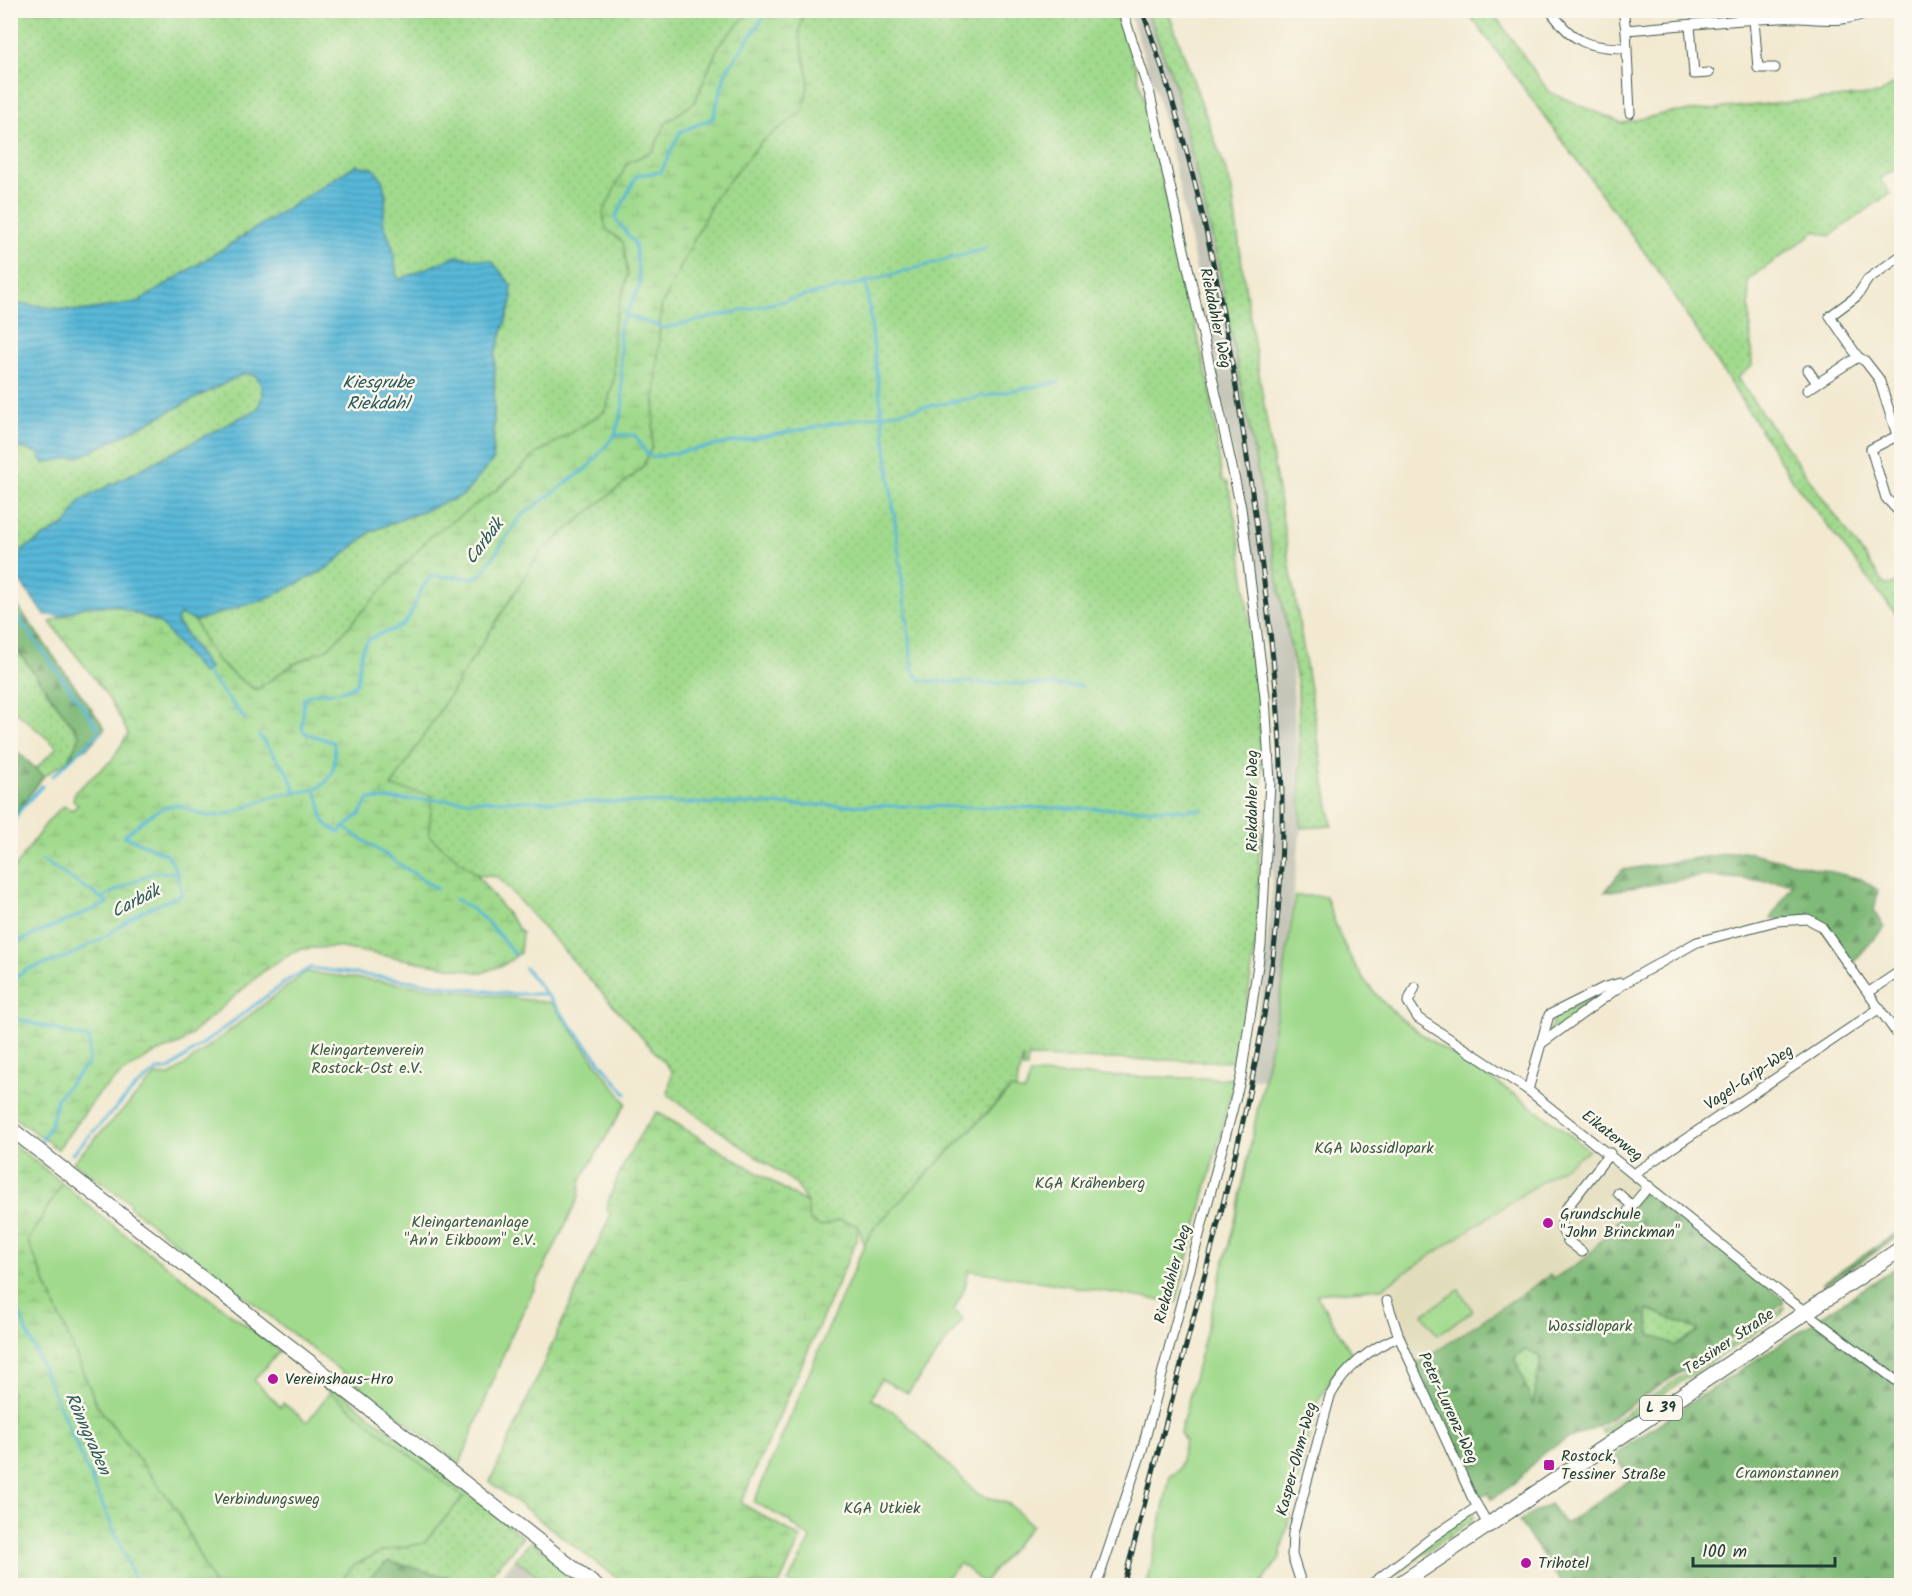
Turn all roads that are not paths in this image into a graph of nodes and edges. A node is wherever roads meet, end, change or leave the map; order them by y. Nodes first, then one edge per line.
1 (1122, 10) edge
2 (1550, 10) edge
3 (1623, 10) edge
4 (1875, 10) edge
5 (1779, 14) edge
6 (1754, 20) junction
7 (1690, 25) junction
8 (1626, 30) junction
9 (1627, 48) junction
10 (1775, 68) dead end
11 (1709, 73) dead end
12 (1630, 112) dead end
13 (1902, 255) edge
14 (1858, 357) junction
15 (1808, 370) dead end
16 (1817, 383) junction
17 (1807, 390) dead end
18 (1899, 435) edge
19 (1902, 515) edge
20 (1902, 970) edge
21 (1626, 982) junction
22 (1414, 987) dead end
23 (1869, 992) junction
24 (1880, 1008) junction
25 (1902, 1041) edge
26 (1542, 1043) junction
27 (1528, 1090) junction
28 (10, 1128) edge
29 (1610, 1153) junction
30 (1635, 1173) junction
31 (1649, 1186) junction
32 (1618, 1194) dead end
33 (1902, 1248) edge
34 (1582, 1252) dead end
35 (1387, 1301) dead end
36 (1805, 1312) junction
37 (1399, 1337) junction
38 (1902, 1384) edge
39 (1477, 1507) junction
40 (1488, 1524) junction
41 (596, 1586) edge
42 (1096, 1586) edge
43 (1302, 1586) edge
44 (1369, 1586) edge
45 (1397, 1586) edge

1 - 42 street, Riekdahler Weg
2 - 9 street
3 - 8 street
4 - 5 street
5 - 6 street
6 - 7 street
6 - 10 street
7 - 8 street
7 - 11 street
8 - 9 street
9 - 12 street
13 - 14 street
14 - 16 street
14 - 18 street
15 - 16 street
16 - 17 street
18 - 19 street
20 - 23 street
21 - 23 street
21 - 26 street
21 - 26 street
22 - 27 street, Eikaterweg
23 - 24 street
24 - 25 street
24 - 30 street, Vagel-Grip-Weg
26 - 27 street
27 - 29 street, Eikaterweg
28 - 41 main road
29 - 30 street, Eikaterweg
29 - 34 street
30 - 31 street, Eikaterweg
31 - 32 street
31 - 36 street, Eikaterweg
33 - 36 main road, Tessiner Straße / L 39
35 - 37 street, Peter-Lurenz-Weg
36 - 38 street, Eikaterweg
36 - 40 main road, Tessiner Straße / L 39
37 - 39 street, Peter-Lurenz-Weg
37 - 43 street, Kasper-Ohm-Weg
39 - 40 street, Peter-Lurenz-Weg
39 - 44 street
40 - 45 main road, Tessiner Straße / L 39

